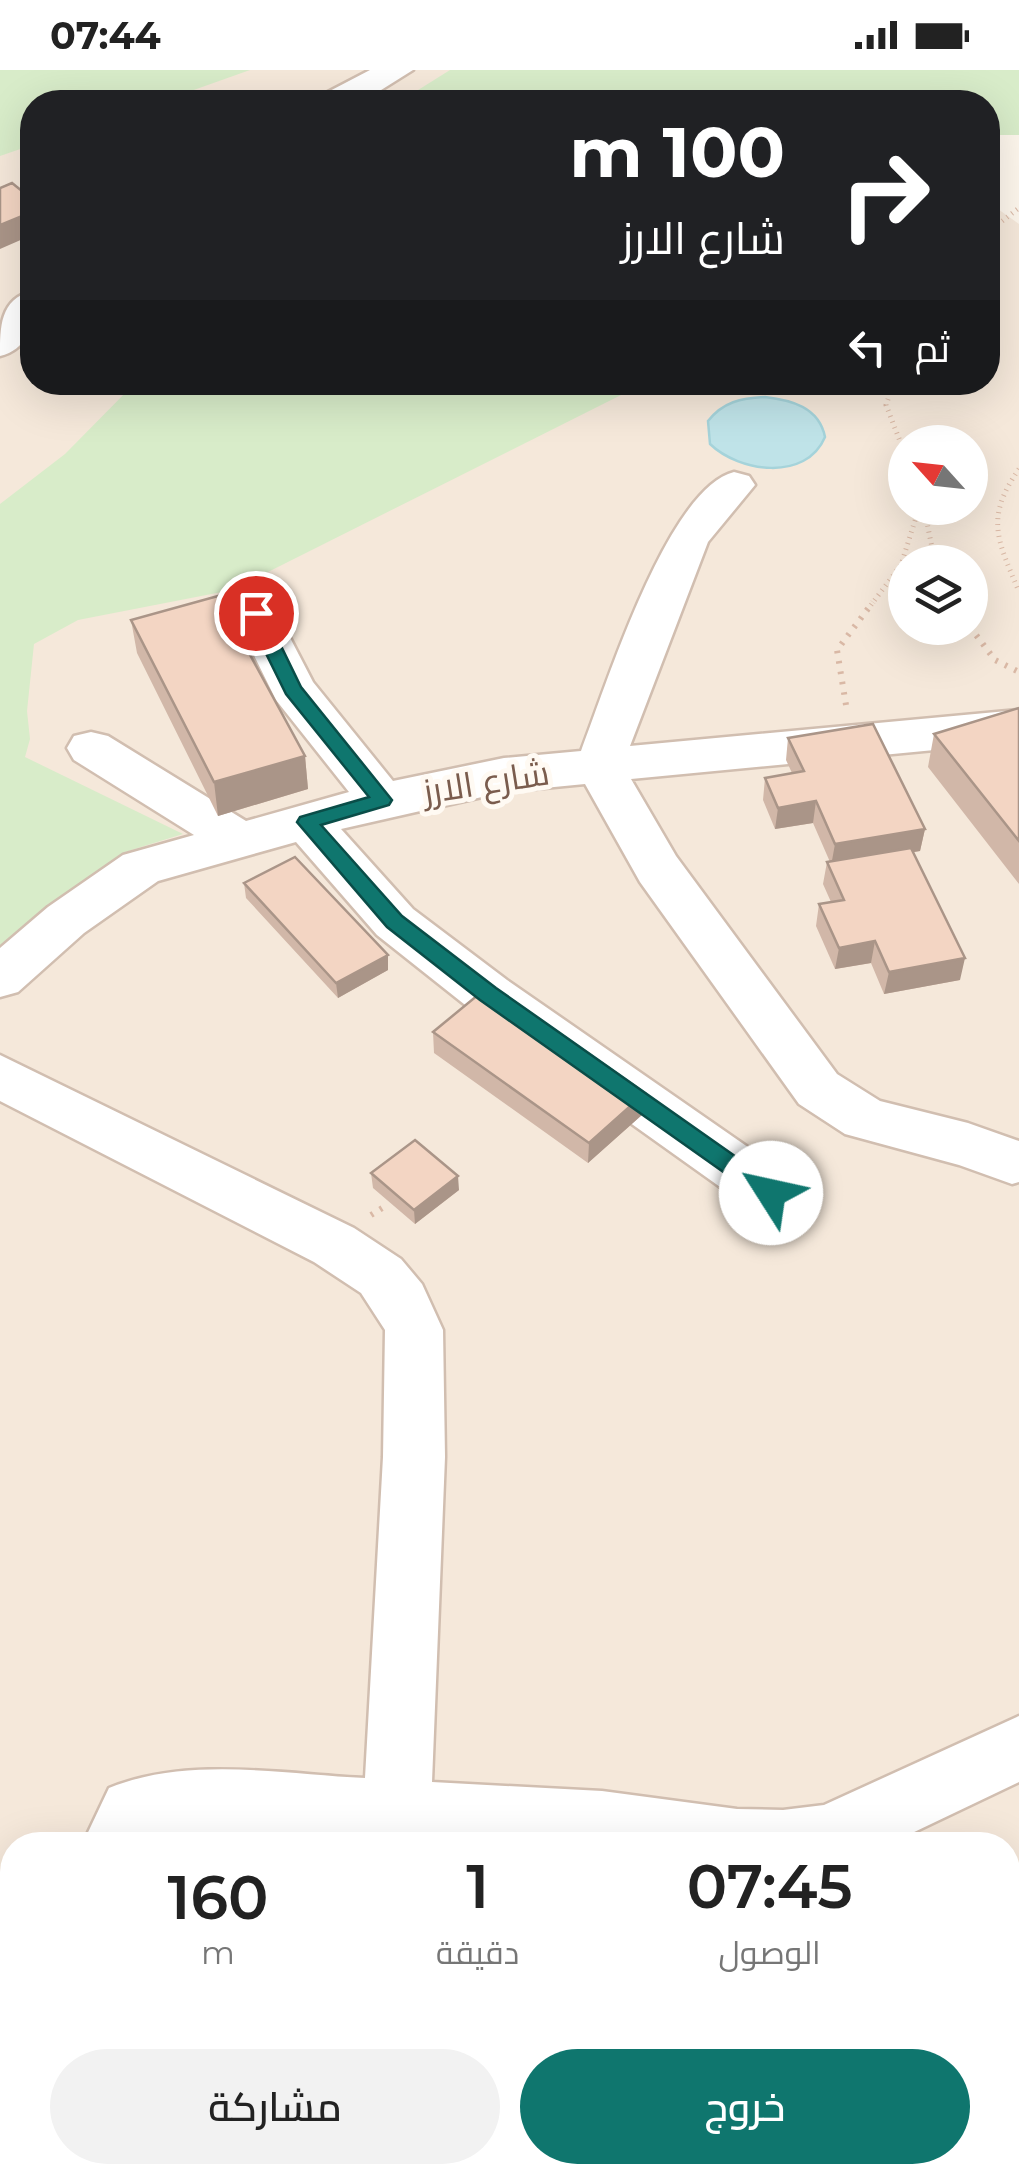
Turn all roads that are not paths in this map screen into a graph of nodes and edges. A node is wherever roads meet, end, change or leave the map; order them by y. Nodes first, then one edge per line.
1 (396, 70) edge
2 (359, 90) edge
3 (20, 318) edge
4 (0, 344) edge
5 (734, 485) dead end
6 (256, 613) dead end
7 (1019, 726) edge
8 (91, 748) dead end
9 (600, 765) junction
10 (382, 800) junction
11 (307, 822) junction
12 (242, 842) junction
13 (0, 978) edge
14 (0, 1076) edge
15 (1012, 1162) dead end
16 (771, 1193) dead end
17 (1019, 1748) edge
18 (400, 1829) edge
19 (122, 1832) edge
20 (659, 1832) edge
21 (841, 1832) edge

1 - 2 street
3 - 4 street
5 - 9 street
6 - 10 street
7 - 9 street, شارع الارز
8 - 12 street
9 - 10 street, شارع الارز
9 - 15 street
10 - 11 street, شارع الارز
11 - 12 street, شارع الارز
11 - 16 street
12 - 13 street, شارع الارز
14 - 18 street
17 - 21 street
18 - 19 street
18 - 20 street

